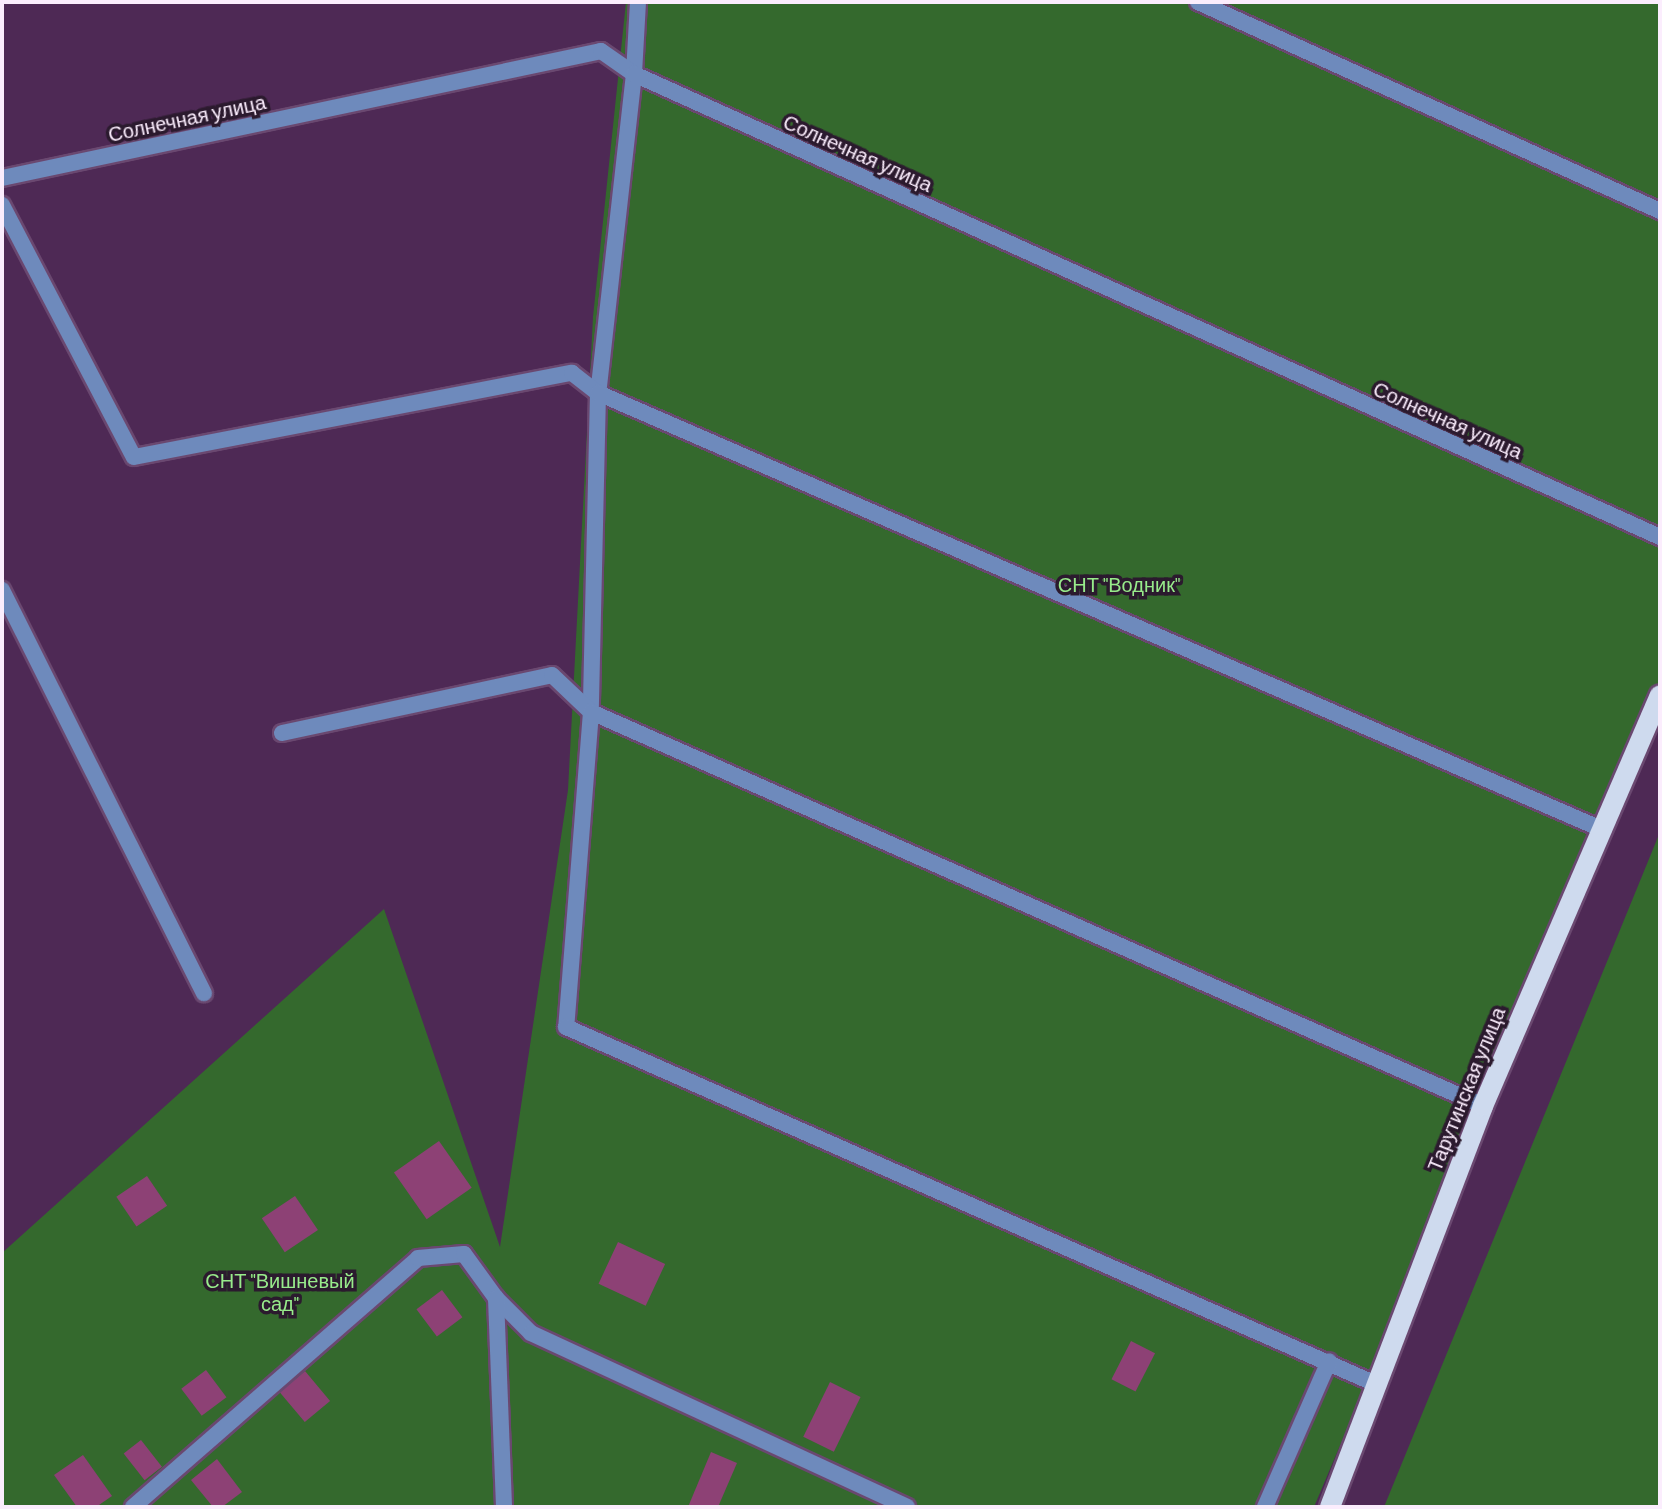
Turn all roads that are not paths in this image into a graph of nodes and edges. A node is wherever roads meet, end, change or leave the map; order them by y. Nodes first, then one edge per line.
1 (638, 2) edge
2 (1198, 2) edge
3 (634, 74) junction
4 (2, 178) edge
5 (2, 205) edge
6 (1660, 211) edge
7 (598, 393) junction
8 (1660, 537) edge
9 (2, 590) edge
10 (1660, 695) edge
11 (591, 712) junction
12 (282, 733) dead end
13 (1601, 829) junction
14 (204, 993) dead end
15 (1483, 1106) junction
16 (496, 1298) junction
17 (1329, 1361) junction
18 (1378, 1385) junction
19 (133, 1507) edge
20 (504, 1507) edge
21 (907, 1507) edge
22 (1265, 1507) edge
23 (1330, 1507) edge

1 - 3 lane
2 - 6 lane
3 - 4 lane, Солнечная улица
3 - 7 lane
3 - 8 lane, Солнечная улица
5 - 7 lane
7 - 11 lane
7 - 13 lane
9 - 14 lane
10 - 13 main road, Тарутинская улица
11 - 12 lane
11 - 15 lane
11 - 17 lane
13 - 15 main road, Тарутинская улица
15 - 18 main road, Тарутинская улица
16 - 19 lane
16 - 20 lane
16 - 21 lane
17 - 18 lane
17 - 22 lane
18 - 23 main road, Тарутинская улица

